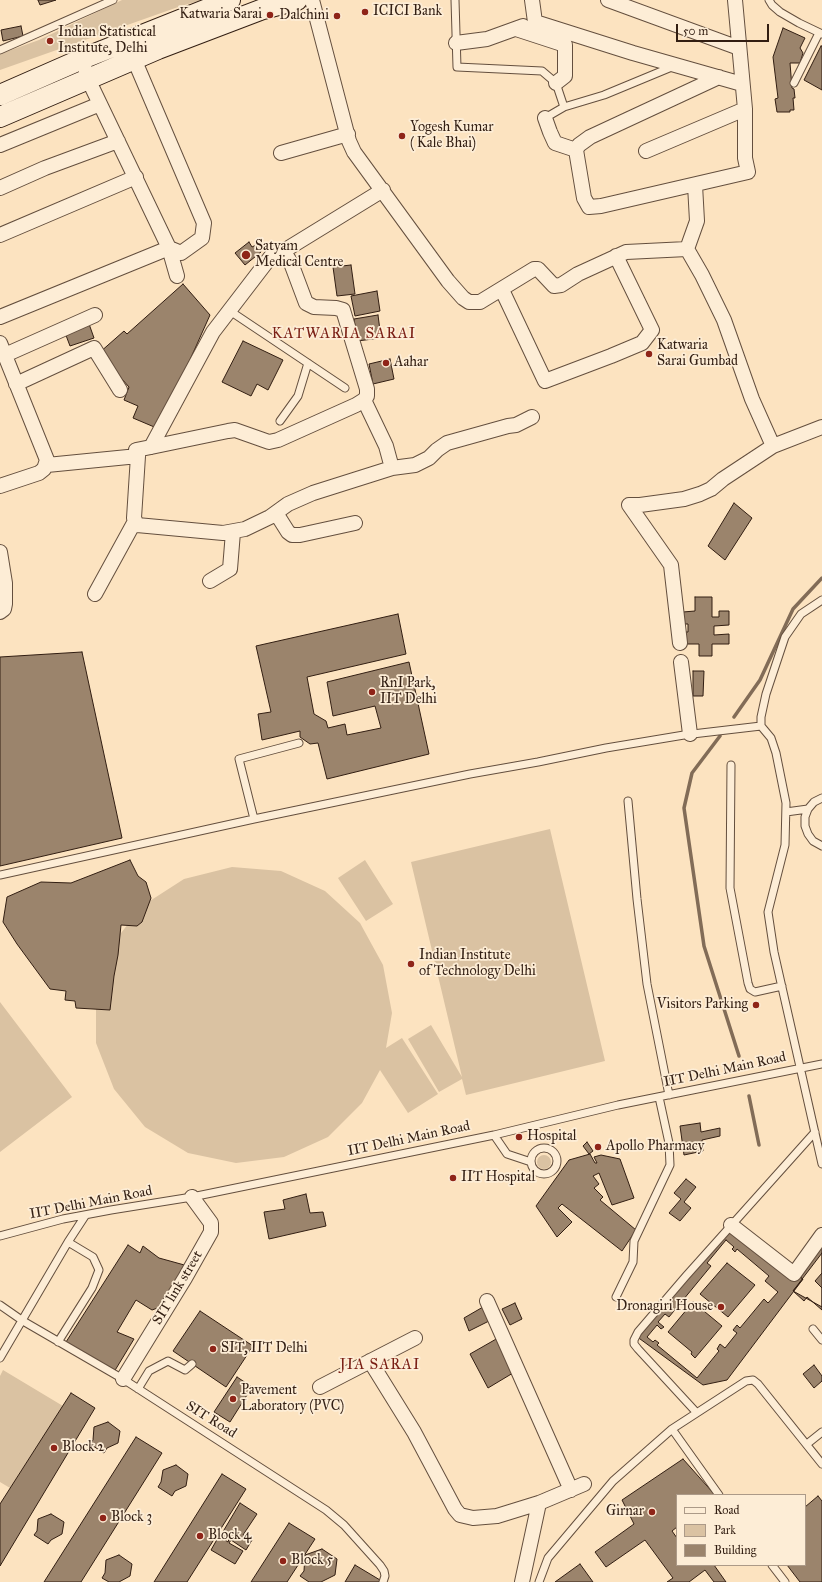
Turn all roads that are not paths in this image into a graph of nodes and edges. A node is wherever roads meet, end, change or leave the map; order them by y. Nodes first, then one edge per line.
1 (113, 0) edge
2 (230, 0) edge
3 (297, 0) edge
4 (312, 0) edge
5 (455, 0) edge
6 (532, 0) edge
7 (608, 0) edge
8 (735, 0) edge
9 (769, 0) edge
10 (534, 22) junction
11 (516, 29) junction
12 (820, 33) edge
13 (456, 43) junction
14 (739, 48) junction
15 (0, 50) edge
16 (82, 59) junction
17 (134, 59) junction
18 (676, 65) junction
19 (719, 77) junction
20 (88, 79) junction
21 (556, 83) junction
22 (794, 83) dead end
23 (742, 84) junction
24 (0, 95) edge
25 (100, 104) junction
26 (564, 107) junction
27 (745, 110) junction
28 (0, 117) edge
29 (545, 118) joint
30 (348, 134) junction
31 (118, 141) junction
32 (0, 145) edge
33 (576, 150) junction
34 (646, 151) dead end
35 (281, 153) dead end
36 (136, 177) junction
37 (695, 185) junction
38 (0, 188) edge
39 (383, 190) junction
40 (0, 235) edge
41 (169, 248) junction
42 (687, 248) junction
43 (282, 252) junction
44 (616, 256) junction
45 (176, 276) dead end
46 (502, 290) junction
47 (230, 311) junction
48 (95, 315) dead end
49 (0, 317) edge
50 (3, 349) edge
51 (308, 363) junction
52 (16, 384) junction
53 (345, 388) dead end
54 (120, 390) dead end
55 (364, 400) junction
56 (532, 417) dead end
57 (280, 421) dead end
58 (822, 427) edge
59 (773, 446) junction
60 (151, 448) junction
61 (138, 456) junction
62 (46, 465) junction
63 (392, 468) junction
64 (0, 486) edge
65 (276, 513) junction
66 (135, 521) junction
67 (355, 523) dead end
68 (233, 532) junction
69 (0, 552) edge
70 (210, 580) dead end
71 (2, 582) edge
72 (95, 594) dead end
73 (822, 600) edge
74 (0, 612) edge
75 (680, 643) dead end
76 (680, 662) dead end
77 (761, 726) junction
78 (690, 734) junction
79 (299, 743) dead end
80 (731, 765) dead end
81 (822, 798) edge
82 (628, 801) dead end
83 (808, 809) junction
84 (786, 812) junction
85 (254, 819) junction
86 (822, 846) edge
87 (0, 875) edge
88 (782, 986) junction
89 (822, 1064) edge
90 (800, 1068) junction
91 (669, 1095) junction
92 (659, 1097) junction
93 (815, 1132) junction
94 (494, 1135) junction
95 (821, 1152) edge
96 (531, 1162) dead end
97 (822, 1164) edge
98 (192, 1197) junction
99 (85, 1216) junction
100 (731, 1225) junction
101 (822, 1235) edge
102 (0, 1236) edge
103 (68, 1242) junction
104 (616, 1298) dead end
105 (487, 1301) dead end
106 (0, 1305) edge
107 (23, 1321) junction
108 (813, 1329) dead end
109 (415, 1338) dead end
110 (822, 1340) edge
111 (58, 1342) junction
112 (0, 1358) edge
113 (370, 1361) junction
114 (192, 1364) dead end
115 (123, 1379) junction
116 (320, 1387) dead end
117 (138, 1389) junction
118 (696, 1412) junction
119 (672, 1430) junction
120 (822, 1432) edge
121 (807, 1444) junction
122 (822, 1464) edge
123 (584, 1484) dead end
124 (571, 1490) junction
125 (718, 1494) edge
126 (539, 1503) junction
127 (773, 1566) edge
128 (384, 1582) edge
129 (522, 1582) edge
130 (539, 1582) edge
131 (785, 1582) edge

1 - 15 lane
2 - 16 main road
3 - 17 main road
4 - 30 street
5 - 13 lane
6 - 10 street
7 - 14 street
8 - 14 street
9 - 12 lane
10 - 11 street
10 - 18 street
11 - 13 street
11 - 21 street
12 - 22 lane
13 - 21 lane
14 - 23 street
16 - 20 street
16 - 24 main road
17 - 20 main road
17 - 41 street
18 - 19 street
18 - 26 lane
19 - 23 street
19 - 33 street
20 - 25 street
20 - 28 main road
21 - 26 lane
23 - 27 street
25 - 31 street
25 - 32 street
26 - 29 lane
27 - 34 street
27 - 37 street
29 - 33 street
30 - 35 street
30 - 39 street
31 - 36 street
31 - 38 street
33 - 37 street
36 - 40 street
36 - 41 street
37 - 42 street
39 - 43 street
39 - 46 street
41 - 45 street
41 - 49 street
42 - 44 street
42 - 59 street
43 - 47 street
43 - 55 street
44 - 46 street
44 - 46 street
47 - 51 lane
47 - 60 street
48 - 50 street
50 - 52 street
51 - 53 lane
51 - 57 lane
52 - 54 street
52 - 62 street
55 - 60 street
55 - 63 street
56 - 63 street
58 - 59 street
59 - 75 street
60 - 61 street
61 - 62 street
61 - 66 street
62 - 64 street
63 - 65 street
65 - 67 street
65 - 68 street
66 - 68 street
66 - 72 street
68 - 70 street
69 - 71 street
71 - 74 street
73 - 77 lane
76 - 78 street
77 - 78 lane
77 - 84 lane
78 - 85 lane
79 - 85 lane
80 - 88 lane
81 - 83 lane
82 - 91 lane
83 - 84 lane
83 - 86 lane
84 - 88 lane
85 - 87 lane
88 - 90 lane
89 - 90 lane, IIT Delhi Main Road
90 - 91 lane, IIT Delhi Main Road
90 - 93 lane
91 - 92 lane, IIT Delhi Main Road
92 - 94 lane, IIT Delhi Main Road
92 - 104 lane
93 - 95 lane
93 - 100 lane
94 - 96 lane
94 - 98 lane, IIT Delhi Main Road
95 - 97 lane
98 - 99 lane, IIT Delhi Main Road
98 - 115 street, SIT link street
99 - 102 lane, IIT Delhi Main Road
99 - 103 lane
100 - 101 street
100 - 118 lane
103 - 107 lane
103 - 111 lane
105 - 124 street
106 - 107 lane, SIT Road
107 - 111 lane, SIT Road
107 - 112 lane
108 - 110 lane
109 - 113 street
111 - 115 lane, SIT Road
113 - 116 street
113 - 126 street
114 - 117 lane
115 - 117 lane, SIT Road
117 - 128 lane, SIT Road
118 - 119 lane
118 - 121 lane
119 - 125 lane
119 - 130 lane
120 - 121 lane
121 - 122 lane
123 - 124 street
124 - 126 street
126 - 129 street
127 - 131 lane

